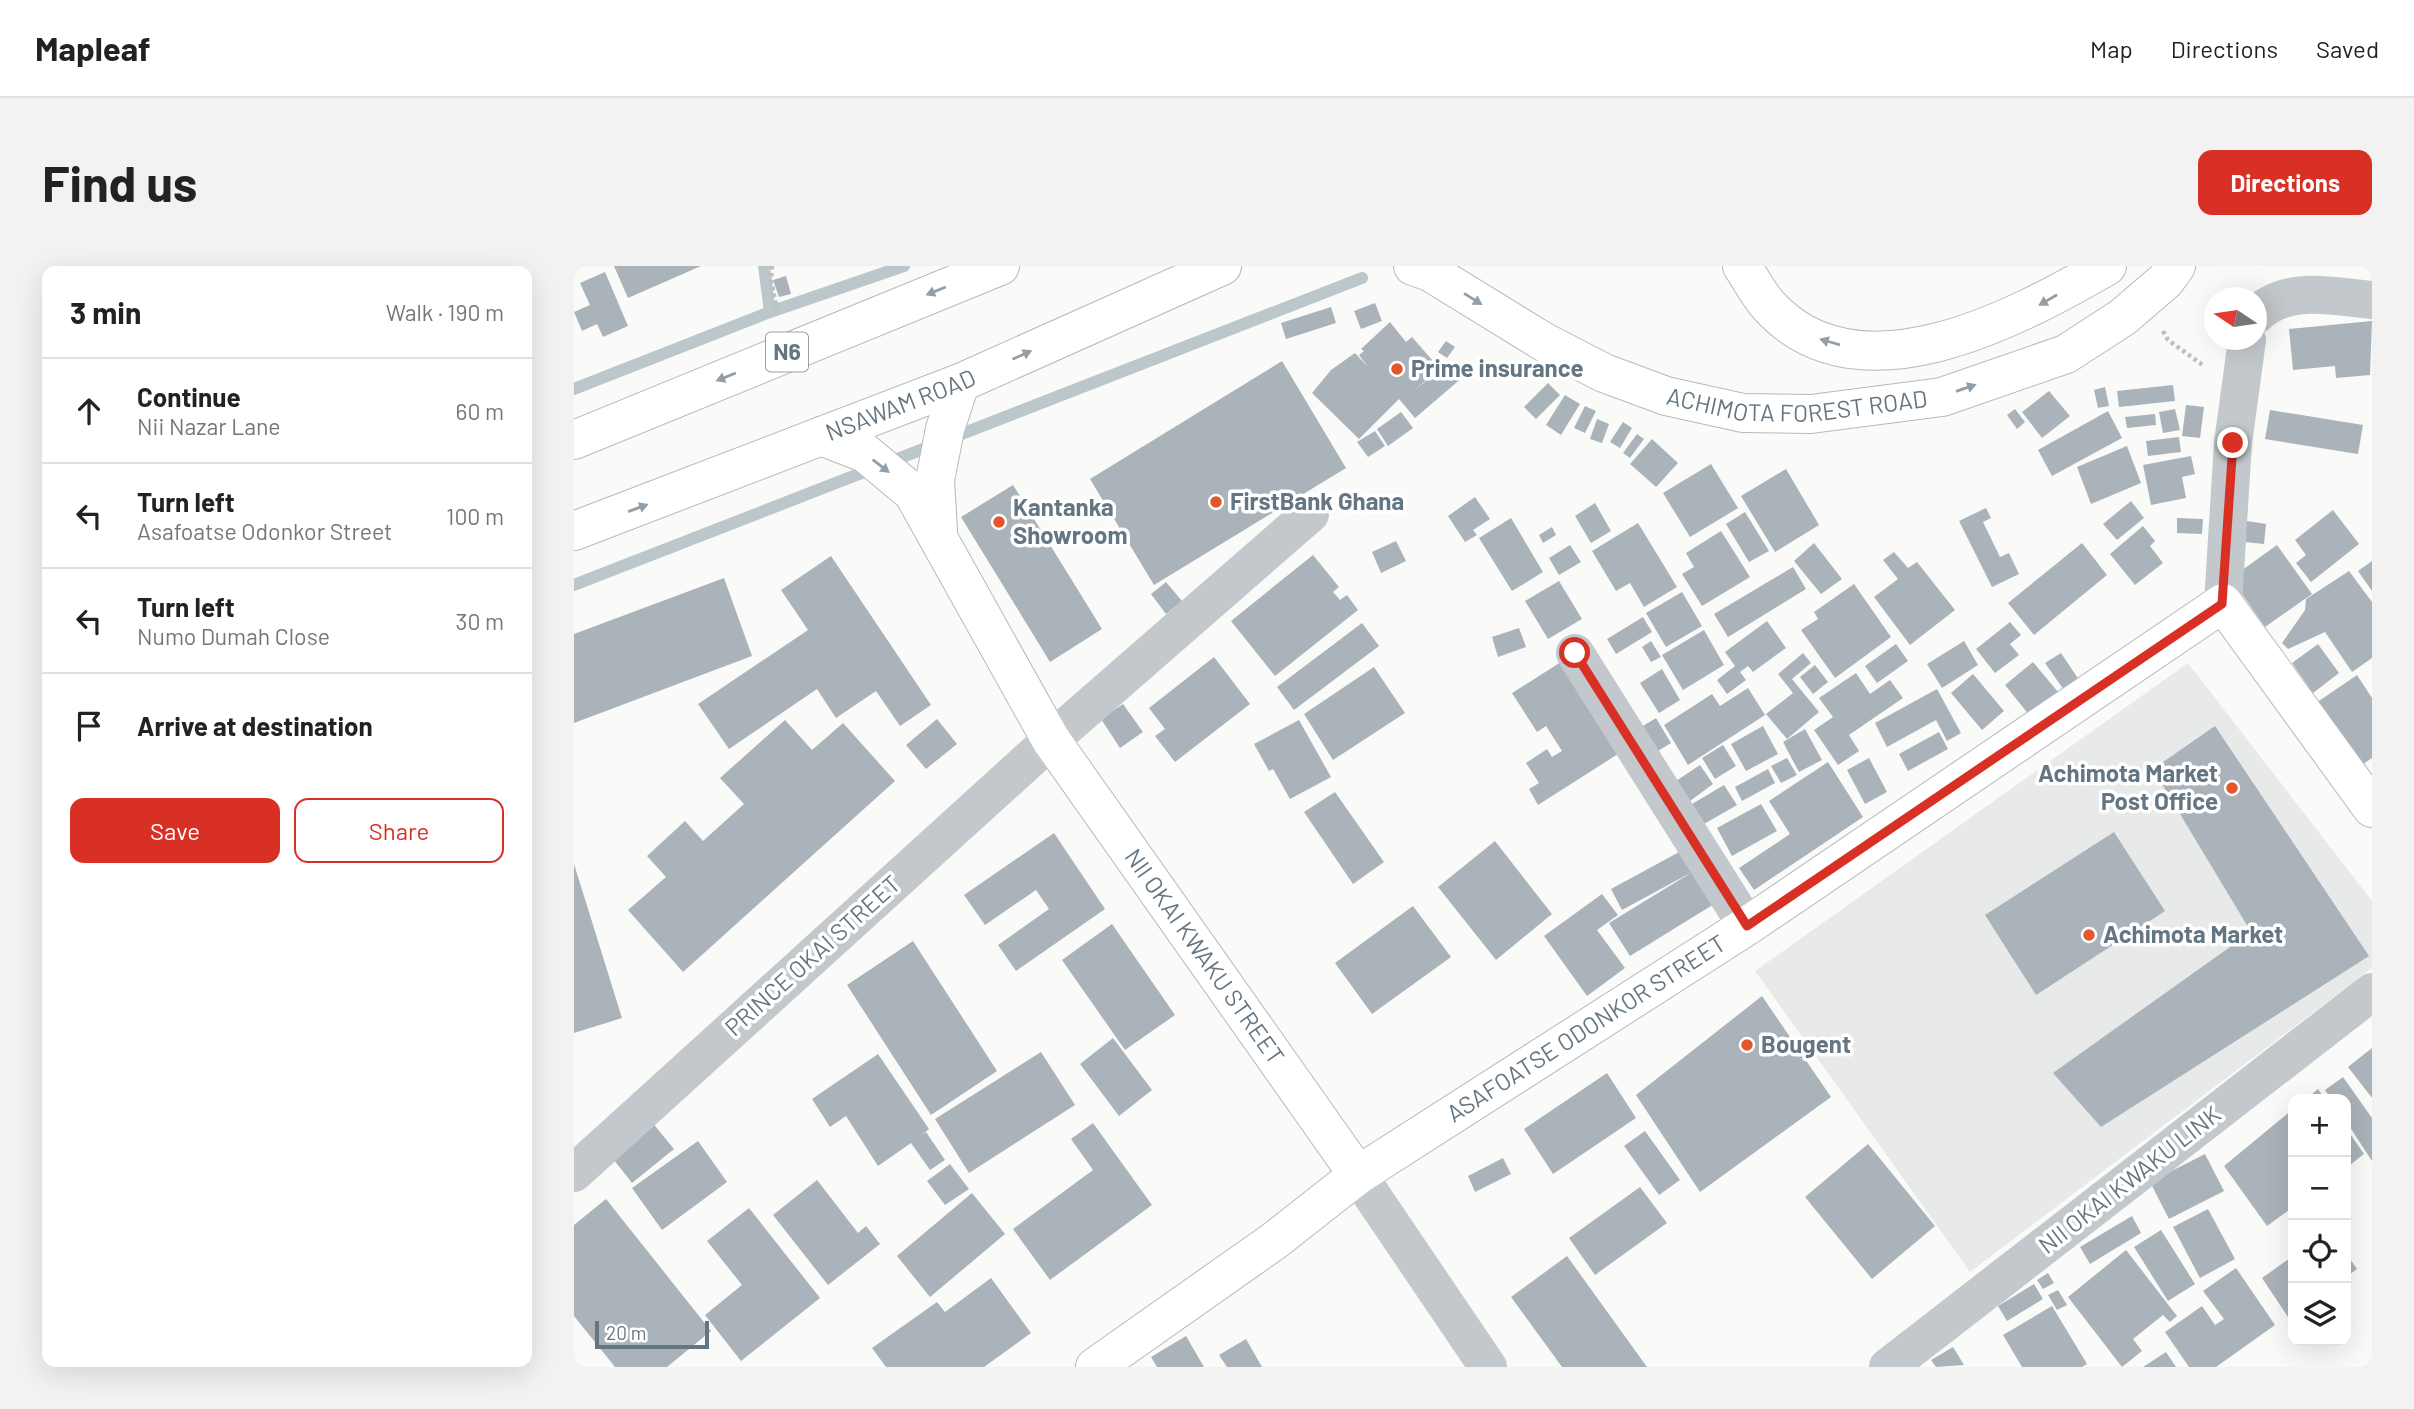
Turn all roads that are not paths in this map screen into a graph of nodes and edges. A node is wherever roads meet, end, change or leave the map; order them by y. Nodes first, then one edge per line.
1 (1000, 266) edge
2 (1222, 266) edge
3 (1413, 266) edge
4 (1742, 266) edge
5 (2107, 266) edge
6 (2176, 266) edge
7 (2372, 300) edge
8 (2267, 307) edge
9 (2245, 350) edge
10 (960, 383) junction
11 (821, 436) junction
12 (574, 440) edge
13 (1310, 514) dead end
14 (574, 531) edge
15 (939, 536) junction
16 (2222, 604) junction
17 (1575, 653) dead end
18 (1051, 740) junction
19 (2372, 808) edge
20 (1747, 926) junction
21 (2372, 992) edge
22 (574, 1173) edge
23 (1357, 1175) junction
24 (1095, 1367) edge
25 (1488, 1367) edge
26 (1888, 1367) edge

1 -> 12 main road, N6
10 -> 2 main road, NSAWAM ROAD
3 -> 6 main road, ACHIMOTA FOREST ROAD
5 -> 4 main road, ACHIMOTA FOREST ROAD
7 - 8 street
9 - 16 street
10 - 11 main road, NSAWAM ROAD
10 - 15 main road, NII OKAI KWAKU STREET
14 -> 11 main road, NSAWAM ROAD
11 -> 15 main road, NII OKAI KWAKU STREET
13 - 18 street, PRINCE OKAI STREET
15 - 18 main road, NII OKAI KWAKU STREET
16 - 19 main road
16 - 20 main road, ASAFOATSE ODONKOR STREET
17 - 20 street
18 - 22 street, PRINCE OKAI STREET
18 - 23 main road, NII OKAI KWAKU STREET
20 - 23 main road, ASAFOATSE ODONKOR STREET
21 - 26 street, NII OKAI KWAKU LINK
23 - 24 main road, ASAFOATSE ODONKOR STREET
23 - 25 street, NII OKAI KWAKU STREET

